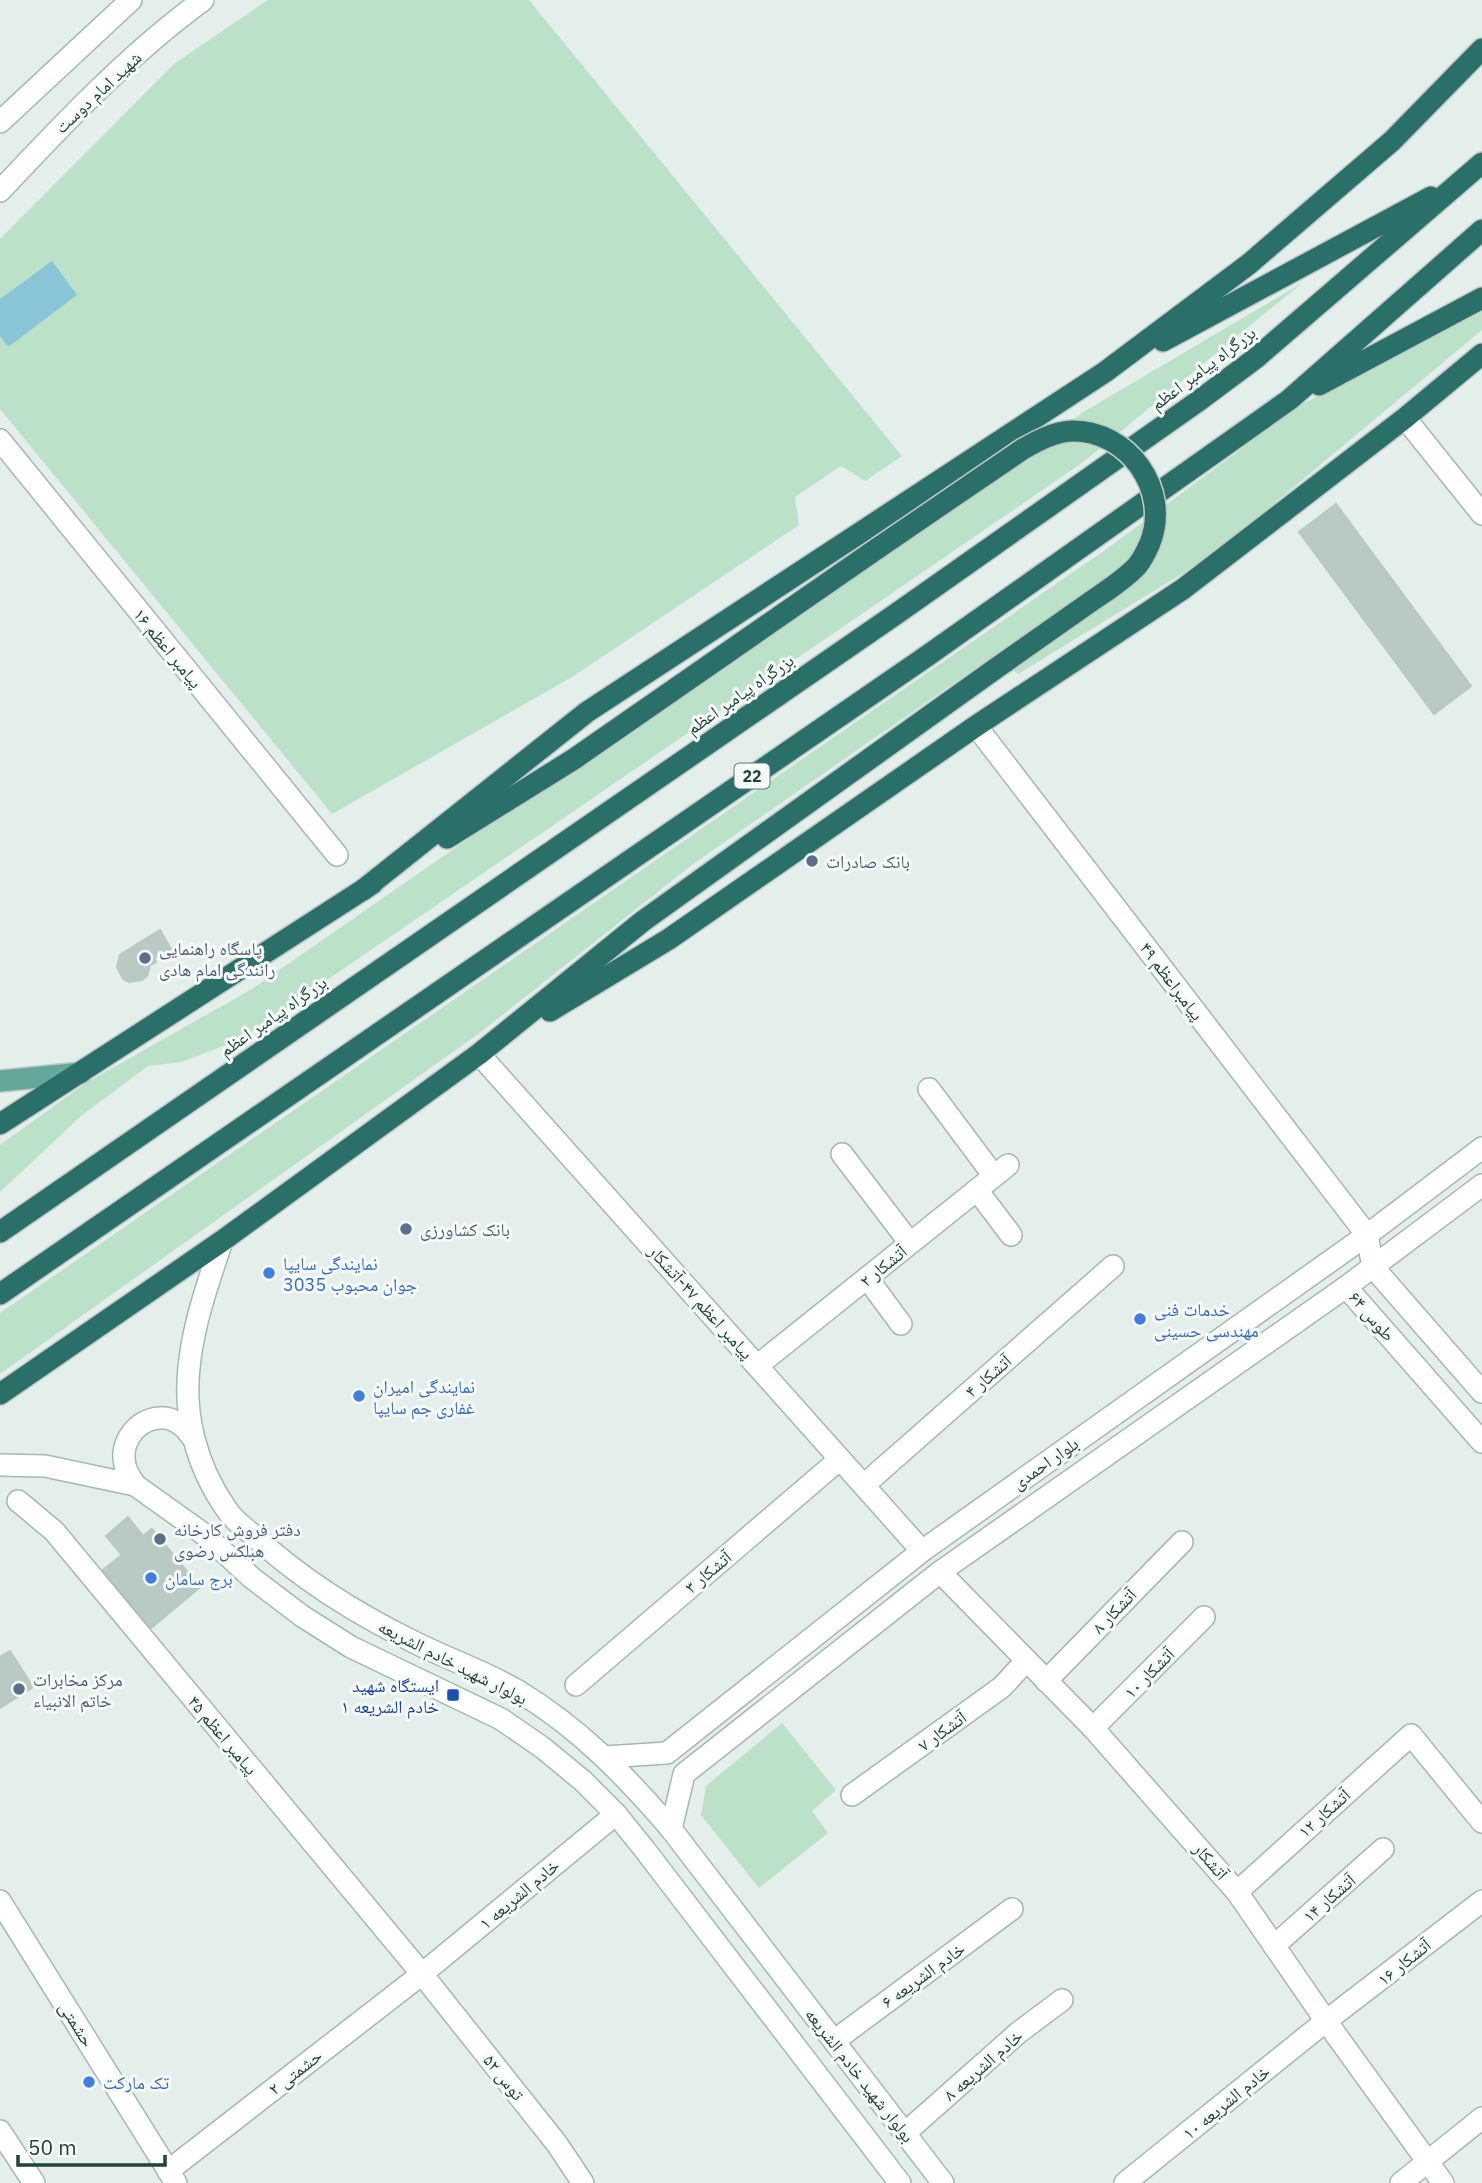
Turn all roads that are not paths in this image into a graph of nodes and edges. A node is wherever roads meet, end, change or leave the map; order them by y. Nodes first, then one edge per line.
1 (131, 0) edge
2 (202, 0) edge
3 (1482, 49) edge
4 (0, 122) edge
5 (1476, 169) edge
6 (0, 191) edge
7 (1482, 230) edge
8 (1482, 298) edge
9 (1482, 354) edge
10 (1105, 372) junction
11 (1289, 400) junction
12 (1405, 418) junction
13 (0, 440) edge
14 (1482, 514) edge
15 (976, 726) junction
16 (337, 855) dead end
17 (362, 890) junction
18 (479, 1054) junction
19 (81, 1073) junction
20 (0, 1081) edge
21 (929, 1090) dead end
22 (0, 1124) edge
23 (1482, 1148) edge
24 (842, 1154) dead end
25 (1482, 1185) edge
26 (977, 1190) junction
27 (0, 1232) edge
28 (1011, 1235) dead end
29 (1367, 1235) junction
30 (222, 1241) junction
31 (910, 1243) junction
32 (1113, 1266) dead end
33 (1373, 1267) junction
34 (867, 1278) junction
35 (1346, 1287) junction
36 (0, 1294) edge
37 (901, 1324) dead end
38 (757, 1366) junction
39 (1482, 1392) edge
40 (0, 1394) edge
41 (193, 1438) junction
42 (1482, 1442) edge
43 (840, 1459) junction
44 (0, 1465) edge
45 (135, 1485) junction
46 (864, 1485) junction
47 (18, 1501) dead end
48 (1182, 1542) dead end
49 (922, 1551) junction
50 (940, 1572) junction
51 (1204, 1617) dead end
52 (1026, 1661) junction
53 (1046, 1681) junction
54 (576, 1685) dead end
55 (1093, 1728) junction
56 (667, 1753) junction
57 (605, 1757) junction
58 (684, 1774) junction
59 (852, 1795) dead end
60 (616, 1814) junction
61 (1482, 1822) edge
62 (671, 1829) junction
63 (1383, 1849) dead end
64 (1237, 1892) junction
65 (0, 1901) edge
66 (1482, 1901) edge
67 (1012, 1909) dead end
68 (1274, 1946) junction
69 (422, 1974) junction
70 (1062, 2000) dead end
71 (1326, 2021) junction
72 (834, 2041) junction
73 (1482, 2118) edge
74 (0, 2131) edge
75 (905, 2133) junction
76 (1428, 2162) junction
77 (172, 2177) edge
78 (34, 2183) edge
79 (583, 2183) edge
80 (900, 2183) edge
81 (943, 2183) edge
82 (1125, 2183) edge
83 (1401, 2183) edge
84 (1443, 2183) edge

1 - 4 street
2 - 6 street, شهید امام دوست
3 - 10 highway
5 - 10 highway
5 - 27 highway, بزرگراه پیامبر اعظم
7 - 11 highway, 22
8 - 11 highway
9 - 12 highway
10 - 17 highway
11 - 36 highway, 22
12 - 14 street
12 - 15 highway
13 - 16 street, پیامبر اعظم ۱۶
15 - 18 highway
15 - 29 street, پیامبراعظم ۴۹
17 - 18 highway, bridge
17 - 19 highway
18 - 30 highway
18 - 38 street, پیامبر اعظم ۴۷-آتشکار
19 - 20 main road
19 - 22 highway
21 - 26 street, آتشکار ۲
23 - 29 street, بلوار احمدی
24 - 31 street
25 - 33 street, بلوار احمدی
26 - 28 street
26 - 31 street, آتشکار ۲
29 - 33 street, طوس ۶۴
29 - 35 street, طوس ۶۴
29 - 49 street, بلوار احمدی
30 - 40 highway
30 - 41 street, بولوار شهید خادم الشریعه
31 - 34 street, آتشکار ۲
32 - 46 street, آتشکار ۴
33 - 35 street, بلوار احمدی
33 - 39 street, طوس ۶۴
34 - 37 street
34 - 38 street, آتشکار ۲
35 - 42 street, طوس ۶۴
35 - 50 street, بلوار احمدی
38 - 43 street, پیامبر اعظم ۴۷-آتشکار
41 - 45 street
41 - 57 street, بولوار شهید خادم الشریعه
43 - 46 street, پیامبر اعظم ۴۷-آتشکار
43 - 54 street, آتشکار ۳
44 - 45 street, بولوار شهید خادم الشریعه
45 - 60 street, بولوار شهید خادم الشریعه
46 - 49 street, پیامبر اعظم ۴۷-آتشکار
47 - 69 street, پیامبر اعظم ۴۵
48 - 53 street, آتشکار ۸
49 - 56 street, بلوار احمدی
50 - 52 street, آتشکار
50 - 58 street, بلوار احمدی
51 - 55 street, آتشکار ۱۰
52 - 53 street, آتشکار
52 - 59 street, آتشکار ۷
53 - 55 street, آتشکار
55 - 64 street, آتشکار
56 - 57 street
56 - 58 street
57 - 62 street, بولوار شهید خادم الشریعه
58 - 62 street
60 - 69 street, خادم الشریعه ۱
60 - 80 street, بولوار شهید خادم الشریعه
61 - 64 street, آتشکار ۱۲
62 - 72 street, بولوار شهید خادم الشریعه
63 - 68 street, آتشکار ۱۴
64 - 68 street, آتشکار
65 - 77 street, حشمتی
66 - 71 street, آتشکار ۱۶
67 - 72 street, خادم الشریعه ۶
68 - 71 street, آتشکار
69 - 77 street, حشمتی ۲
69 - 79 street, توس ۵۲
70 - 75 street, خادم الشریعه ۸
71 - 76 street, آتشکار
71 - 82 street, خادم الشریعه ۱۰
72 - 75 street, بولوار شهید خادم الشریعه
73 - 76 street
74 - 78 street
75 - 81 street, بولوار شهید خادم الشریعه
76 - 83 street
76 - 84 street, آتشکار

